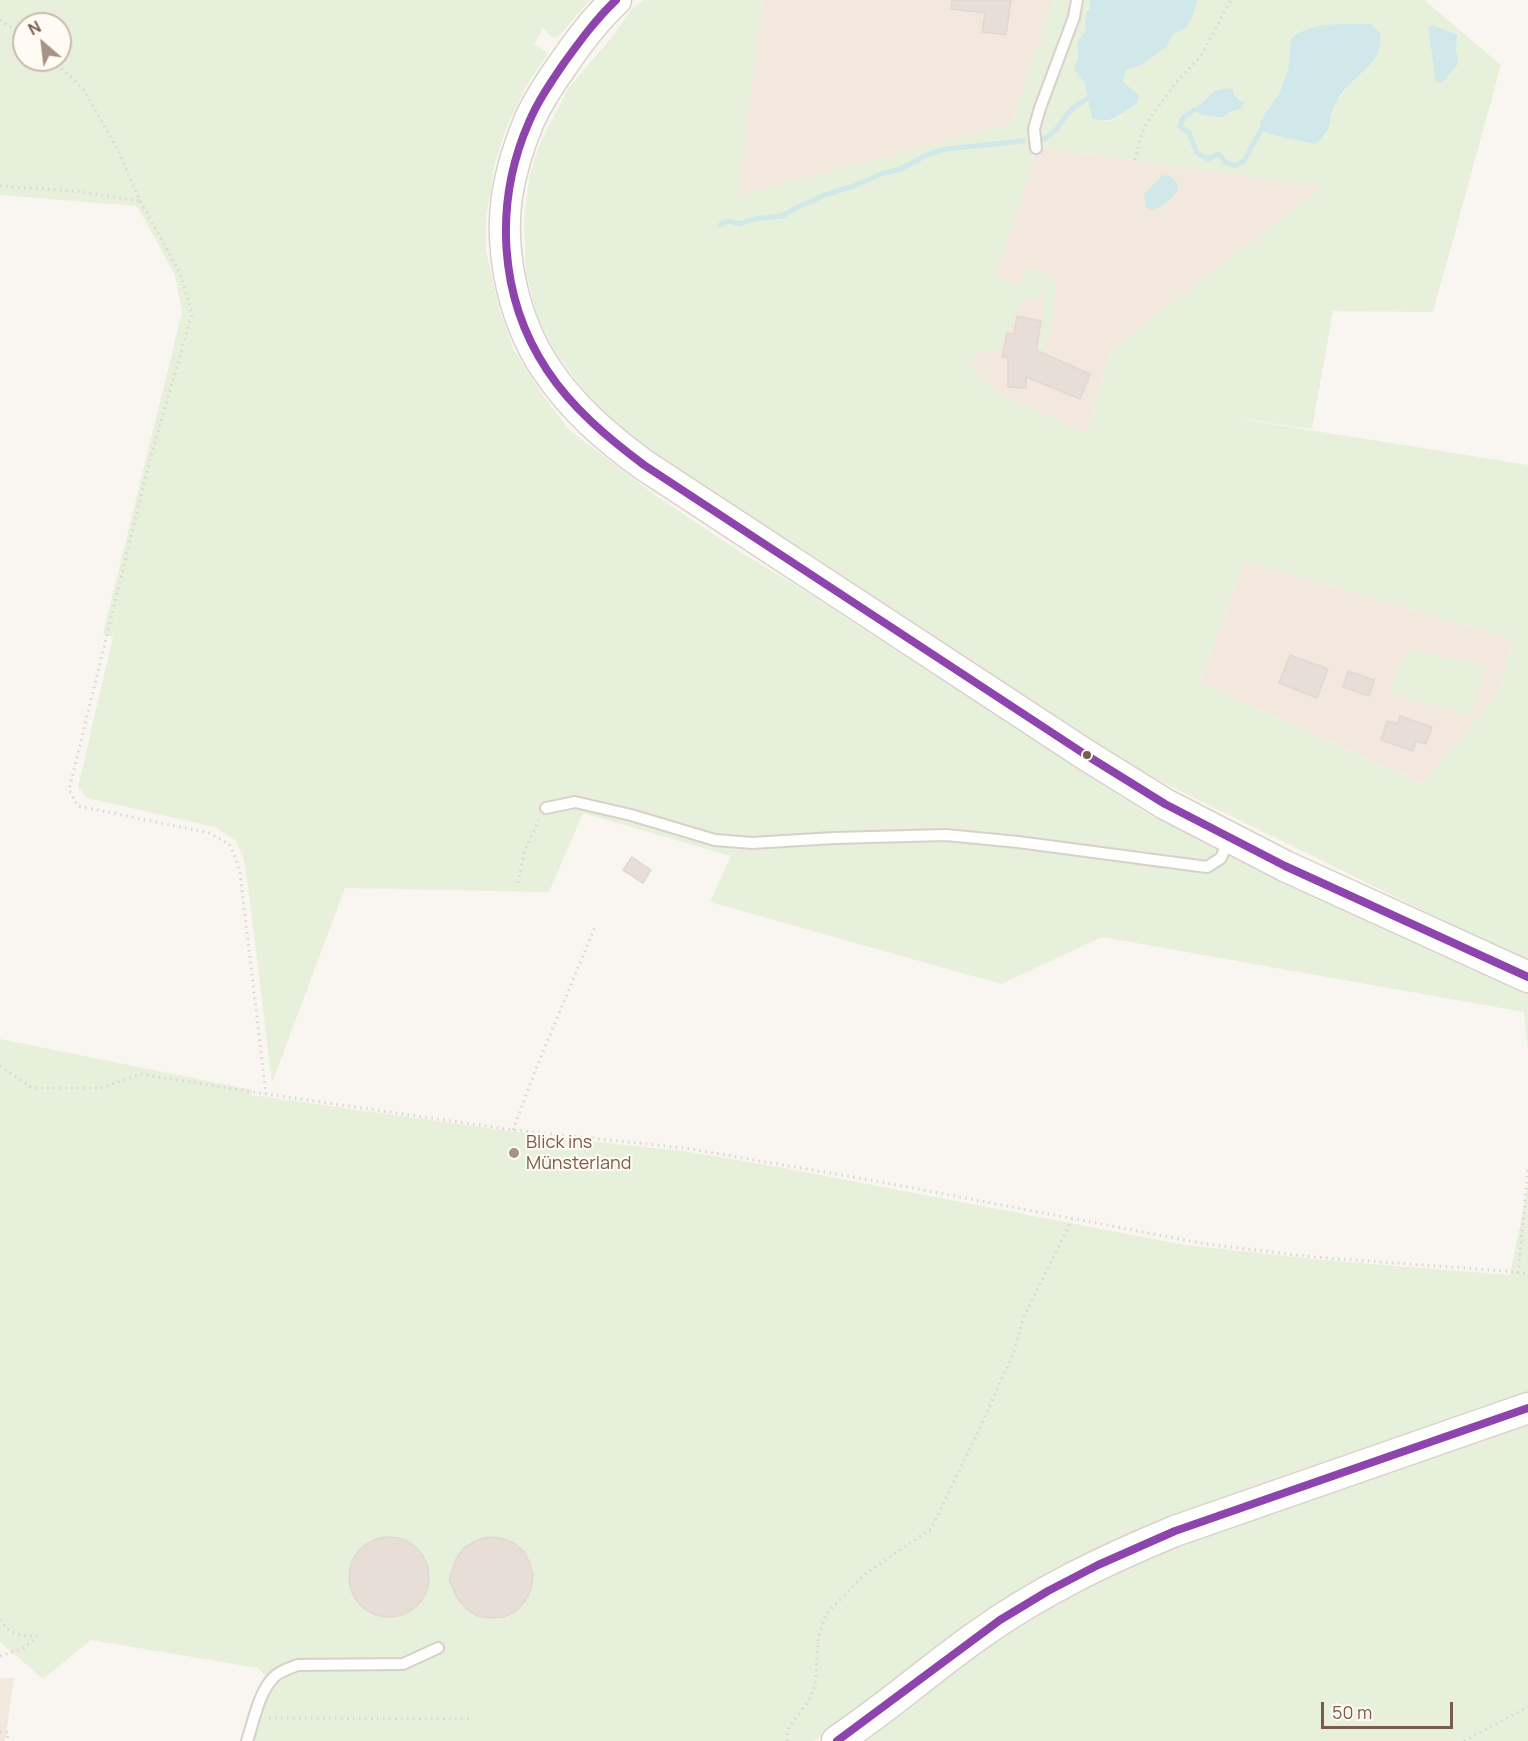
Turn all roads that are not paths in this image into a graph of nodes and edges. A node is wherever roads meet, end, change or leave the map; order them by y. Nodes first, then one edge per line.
1 (616, 0) edge
2 (1077, 0) edge
3 (1036, 148) dead end
4 (546, 808) road end
5 (1229, 838) junction
6 (1528, 977) edge
7 (1528, 1408) edge
8 (438, 1648) dead end
9 (247, 1741) edge
10 (837, 1741) edge

1 - 5 main road
2 - 3 lane
4 - 5 lane
5 - 6 main road
7 - 10 main road
8 - 9 lane

